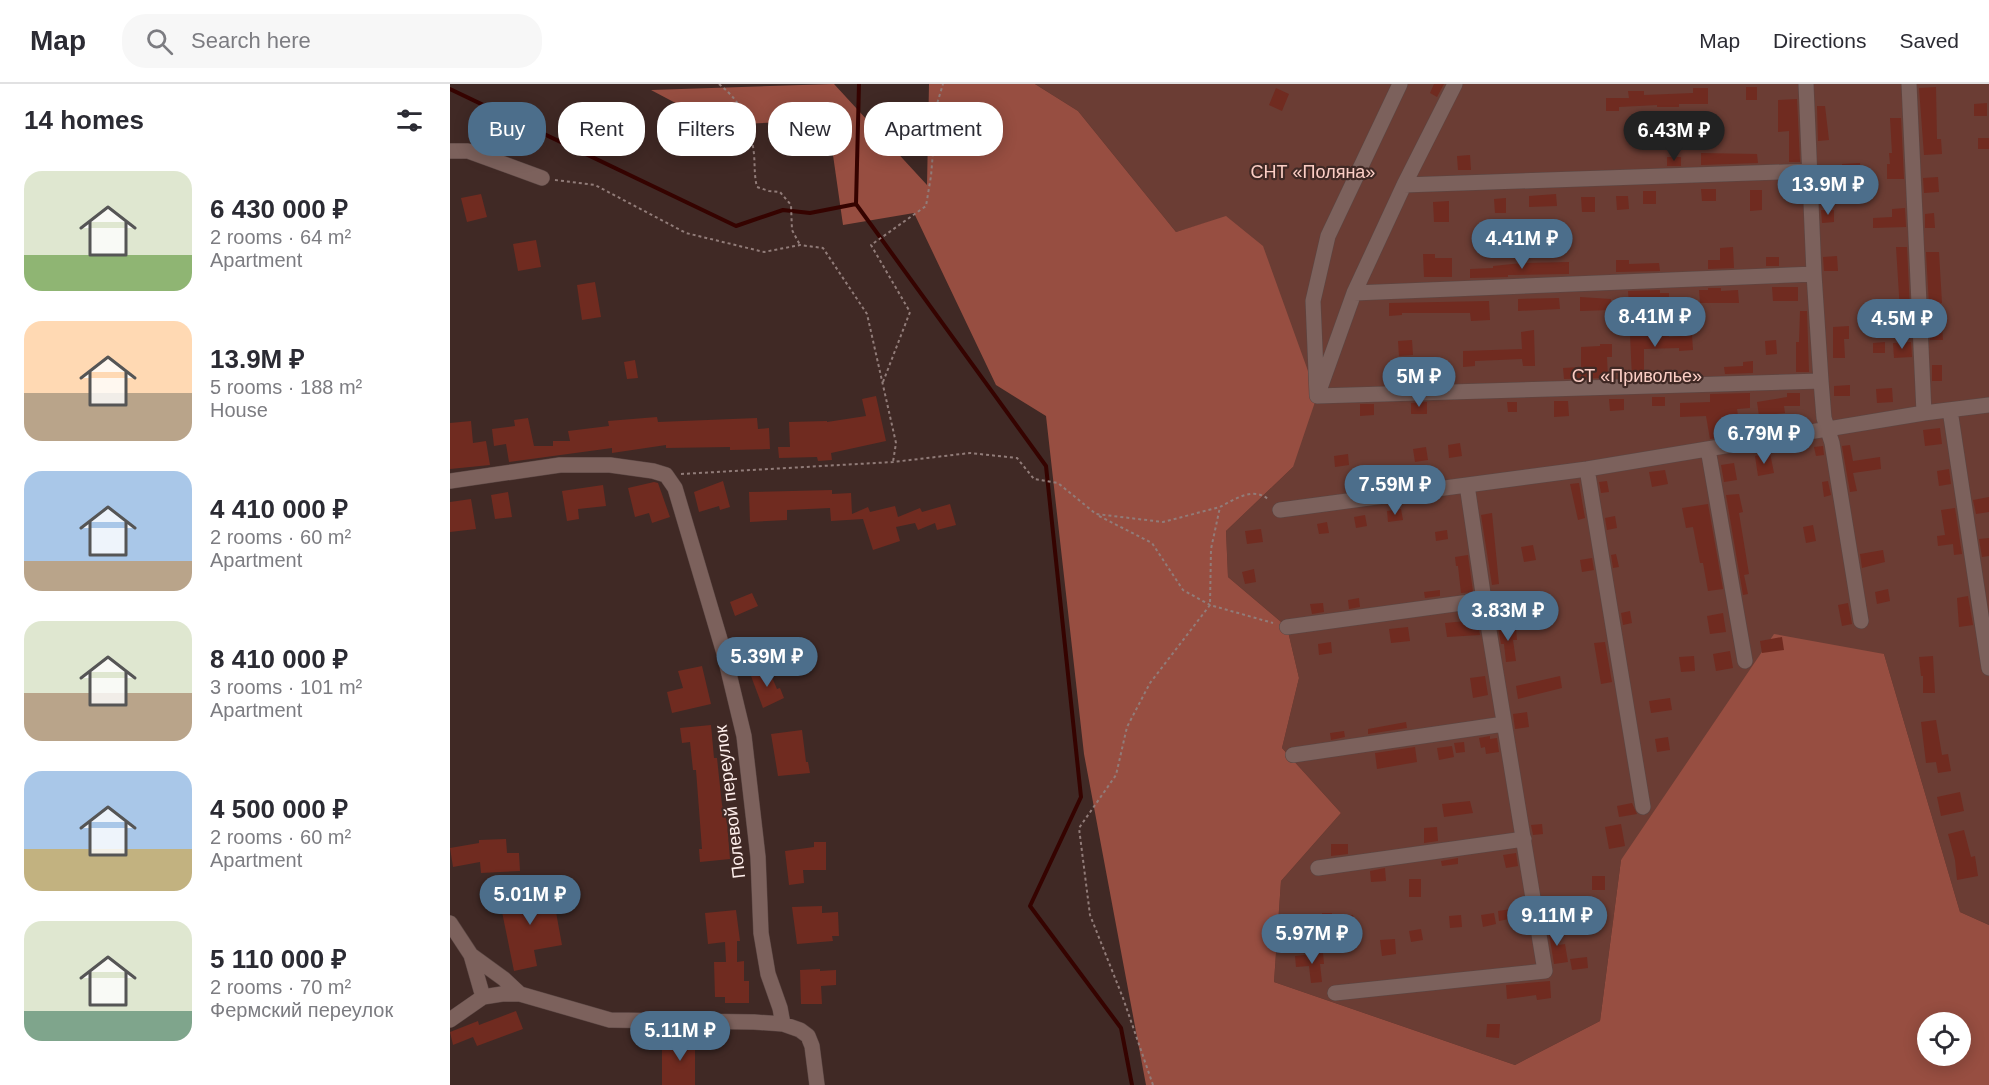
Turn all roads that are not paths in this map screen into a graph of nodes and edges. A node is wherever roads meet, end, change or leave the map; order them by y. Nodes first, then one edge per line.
1 (1400, 84) edge
2 (1455, 84) edge
3 (1806, 84) edge
4 (1909, 84) edge
5 (450, 151) edge
6 (1811, 171) junction
7 (542, 178) road end
8 (1404, 185) junction
9 (1814, 274) junction
10 (1354, 293) junction
11 (1821, 381) junction
12 (1317, 396) junction
13 (1989, 405) edge
14 (1950, 410) junction
15 (1924, 413) junction
16 (1828, 430) junction
17 (1708, 449) junction
18 (1587, 469) junction
19 (450, 481) edge
20 (1467, 485) junction
21 (1280, 510) road end
22 (1484, 600) junction
23 (1861, 621) dead end
24 (1287, 627) road end
25 (1745, 661) dead end
26 (1989, 668) edge
27 (1504, 724) junction
28 (1293, 755) dead end
29 (1643, 807) dead end
30 (1524, 839) junction
31 (1318, 868) dead end
32 (450, 923) edge
33 (471, 955) junction
34 (1335, 993) dead end
35 (520, 994) junction
36 (483, 997) junction
37 (450, 1020) edge
38 (783, 1024) junction
39 (817, 1085) edge

1 - 12 street
2 - 8 street
3 - 6 street
4 - 15 street
5 - 7 street
6 - 8 street
6 - 9 street
8 - 10 street
9 - 10 street
9 - 11 street
10 - 12 street
11 - 12 street
11 - 16 street
13 - 14 street
14 - 15 street
14 - 26 street
15 - 16 street
16 - 17 street
16 - 23 street
17 - 18 street
17 - 25 street
18 - 20 street
18 - 29 street
19 - 38 street, Полевой переулок
20 - 21 street
20 - 22 street
22 - 24 street
22 - 27 street
27 - 28 street
27 - 30 street
30 - 31 street
30 - 34 street
32 - 33 street
33 - 35 street
33 - 36 street
35 - 36 street
35 - 38 street
36 - 37 street
38 - 39 street

